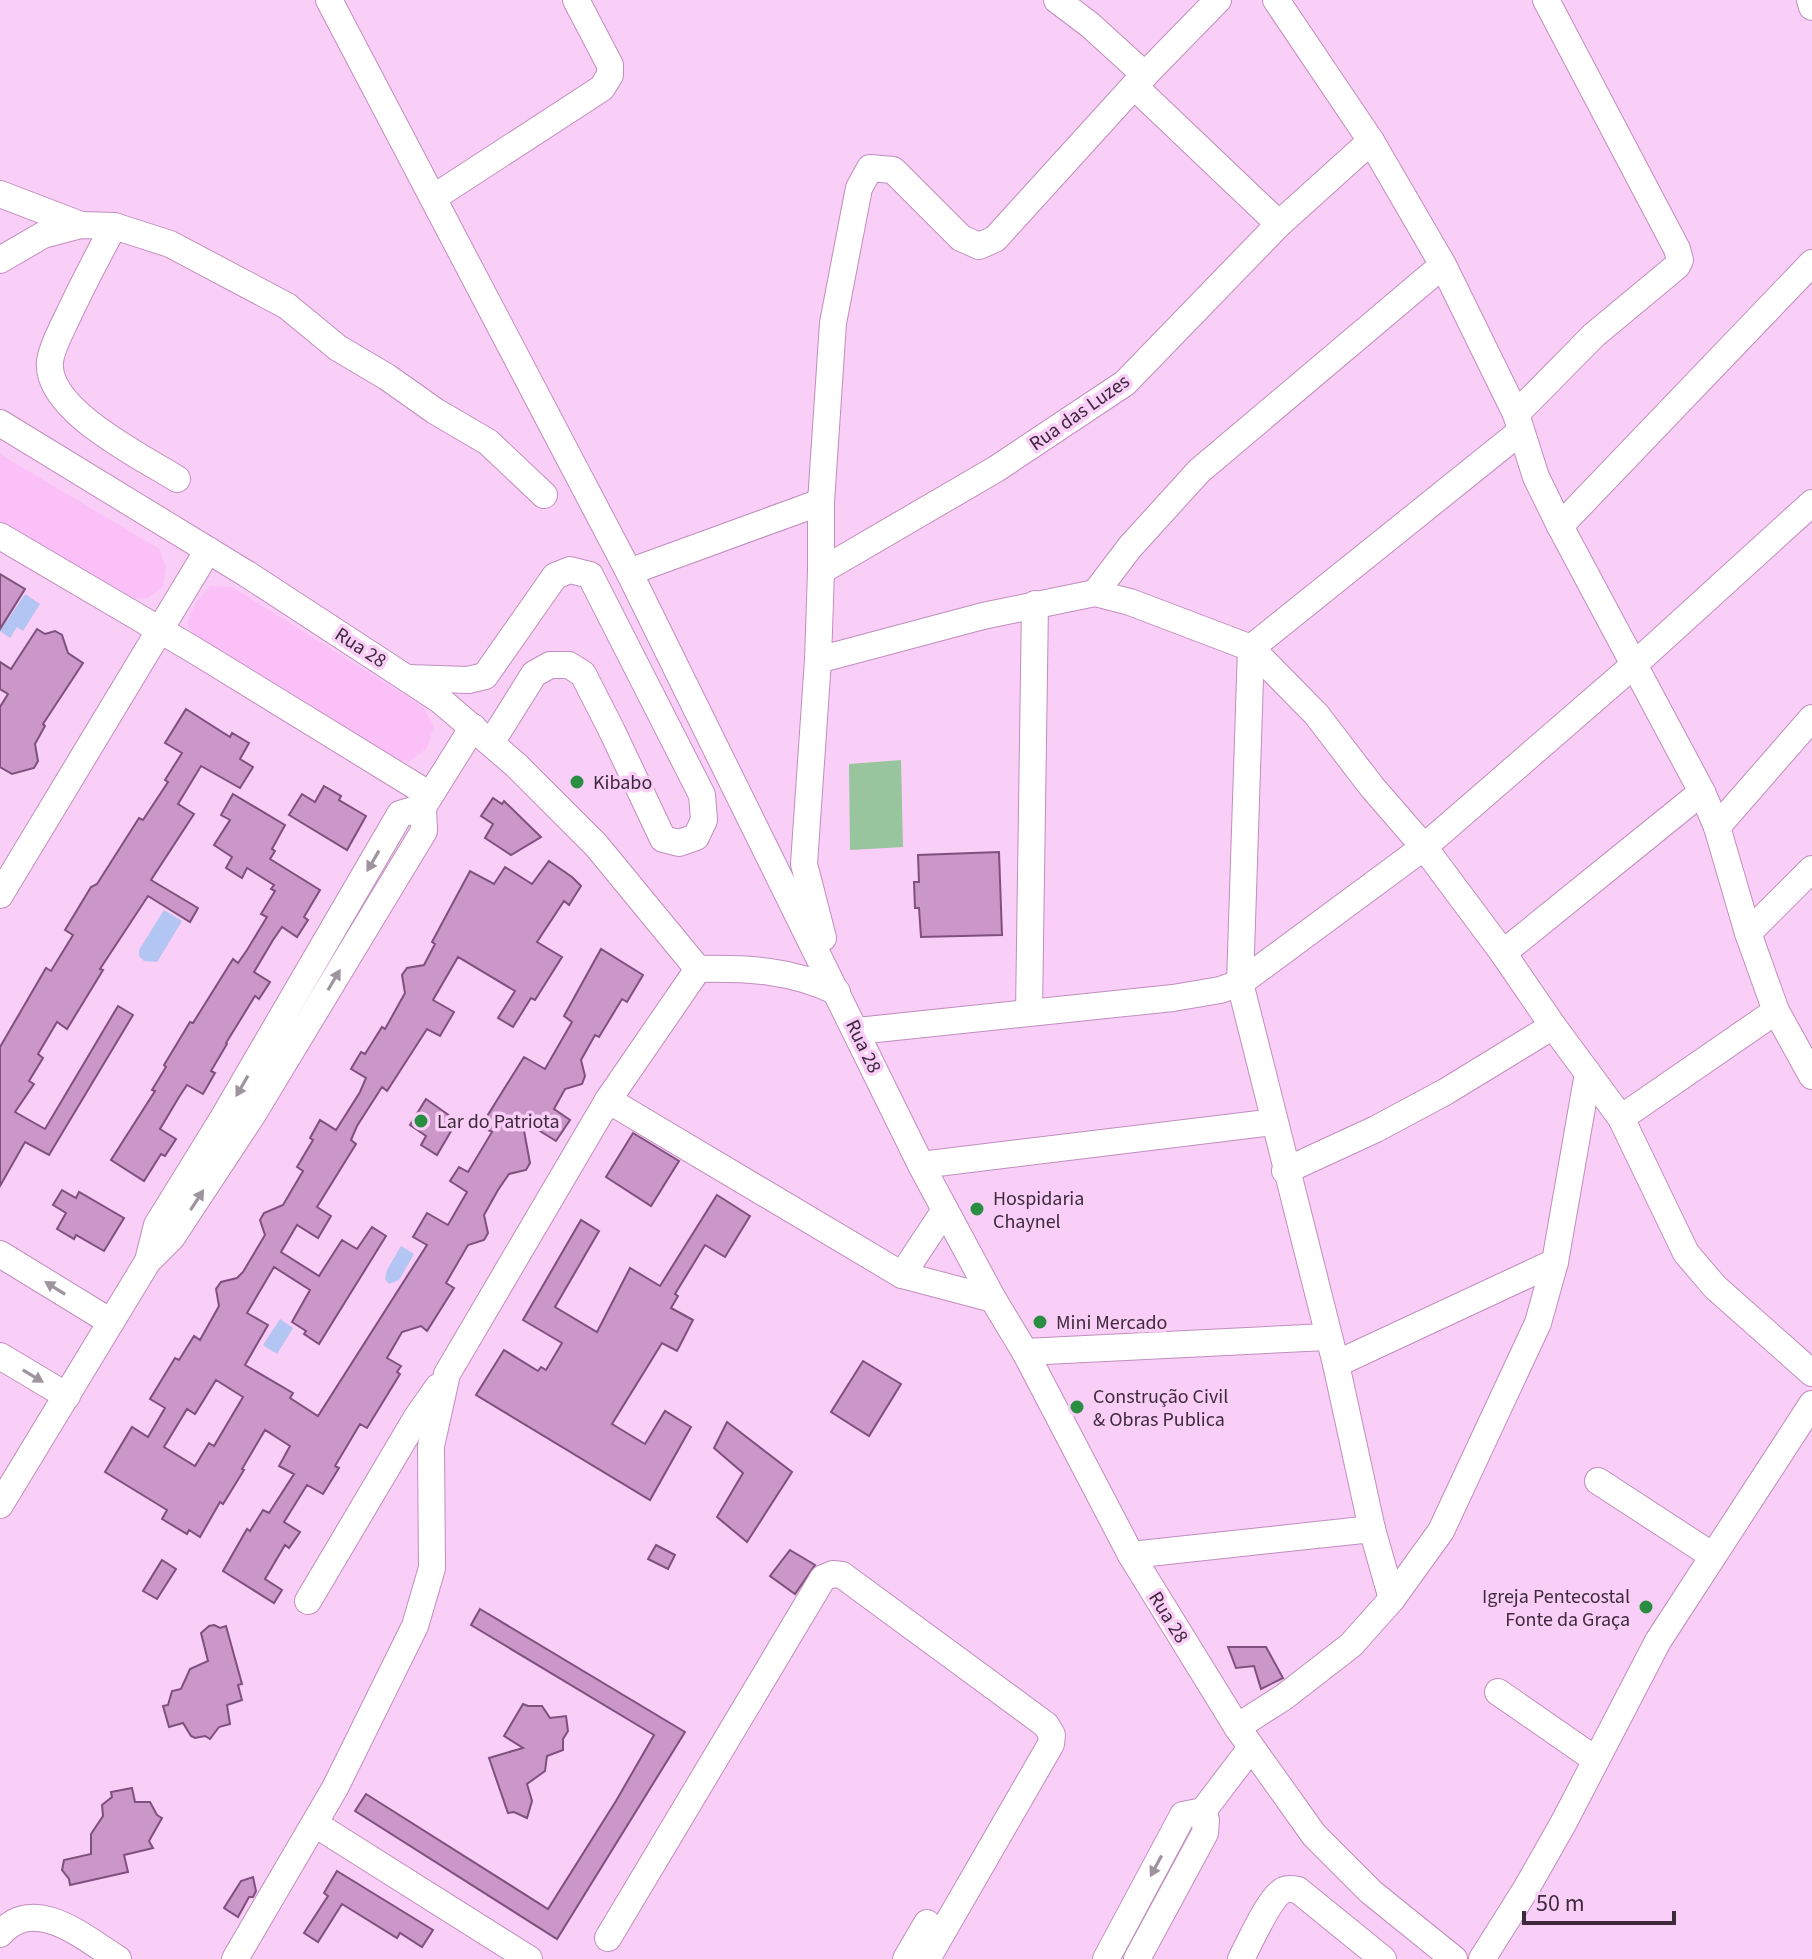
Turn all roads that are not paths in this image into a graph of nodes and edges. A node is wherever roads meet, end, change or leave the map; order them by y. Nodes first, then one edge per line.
1 (329, 0) edge
2 (576, 0) edge
3 (1057, 0) edge
4 (1218, 0) edge
5 (1276, 0) edge
6 (1546, 0) edge
7 (1810, 0) edge
8 (1812, 7) edge
9 (1140, 80) junction
10 (1371, 141) junction
11 (0, 194) edge
12 (433, 198) junction
13 (1279, 224) junction
14 (81, 225) junction
15 (114, 226) junction
16 (0, 260) edge
17 (1812, 263) edge
18 (1443, 265) junction
19 (0, 423) edge
20 (1518, 423) junction
21 (177, 479) dead end
22 (544, 495) dead end
23 (821, 502) junction
24 (1812, 503) edge
25 (1560, 526) junction
26 (0, 536) edge
27 (208, 550) junction
28 (821, 571) junction
29 (629, 572) junction
30 (1095, 593) junction
31 (1035, 604) junction
32 (160, 630) junction
33 (1251, 648) junction
34 (818, 660) junction
35 (1635, 664) junction
36 (407, 678) junction
37 (1812, 718) edge
38 (482, 735) junction
39 (1702, 792) junction
40 (426, 801) junction
41 (1717, 827) junction
42 (1424, 847) junction
43 (1812, 869) edge
44 (0, 895) edge
45 (1748, 933) junction
46 (1503, 953) junction
47 (698, 969) junction
48 (1240, 983) junction
49 (837, 992) junction
50 (1776, 1011) junction
51 (1029, 1012) junction
52 (1553, 1026) junction
53 (857, 1031) junction
54 (1588, 1073) junction
55 (1812, 1076) edge
56 (608, 1100) junction
57 (1621, 1118) junction
58 (1274, 1122) junction
59 (921, 1165) junction
60 (1285, 1171) junction
61 (945, 1210) junction
62 (0, 1254) edge
63 (1555, 1262) junction
64 (902, 1275) junction
65 (993, 1299) junction
66 (111, 1322) junction
67 (1327, 1337) junction
68 (1025, 1352) junction
69 (0, 1356) edge
70 (1336, 1364) junction
71 (1812, 1373) edge
72 (447, 1374) junction
73 (67, 1396) junction
74 (1812, 1404) edge
75 (389, 1463) junction
76 (432, 1471) junction
77 (1598, 1481) dead end
78 (0, 1505) edge
79 (1372, 1529) junction
80 (1131, 1555) junction
81 (1713, 1556) junction
82 (1392, 1599) junction
83 (308, 1601) dead end
84 (1498, 1692) dead end
85 (1244, 1738) junction
86 (1596, 1760) junction
87 (1203, 1811) junction
88 (315, 1824) junction
89 (945, 1911) junction
90 (0, 1934) edge
91 (608, 1938) dead end
92 (118, 1959) edge
93 (235, 1959) edge
94 (529, 1959) edge
95 (906, 1959) edge
96 (927, 1959) edge
97 (1106, 1959) edge
98 (1137, 1959) edge
99 (1241, 1959) edge
100 (1383, 1959) edge
101 (1454, 1959) edge
102 (1482, 1959) edge

1 - 12 street
2 - 12 street
3 - 9 street
4 - 9 street
5 - 10 street
6 - 20 street
7 - 8 street
9 - 13 street
9 - 23 street
10 - 13 street, Rua das Luzes
10 - 18 street
11 - 14 street
12 - 29 street
13 - 28 street, Rua das Luzes
14 - 15 street
14 - 16 street
15 - 21 street
15 - 22 street
17 - 25 street
18 - 20 street
18 - 30 street
19 - 27 street, Rua 28
20 - 25 street
20 - 33 street
23 - 28 street
23 - 29 street
24 - 35 street
25 - 35 street
26 - 32 street
27 - 32 street
27 - 36 street, Rua 28
28 - 34 street
29 - 49 street
30 - 31 street
30 - 33 street
31 - 34 street
31 - 51 street
32 - 40 street
32 - 44 street
33 - 42 street
33 - 48 street
34 - 49 street
35 - 39 street
35 - 42 street
36 - 38 street, Rua 28
36 - 38 street
37 - 41 street
38 - 40 street
38 - 47 street, Rua 28
39 - 41 street
39 - 46 street
40 - 66 street
41 - 45 street
42 - 46 street
42 - 48 street
43 - 45 street
45 - 50 street
46 - 52 street
47 - 49 street
47 - 56 street
48 - 51 street
48 - 58 street
49 - 53 street, Rua 28
50 - 55 street
50 - 57 street
51 - 53 street
52 - 54 street
52 - 60 street
53 - 59 street, Rua 28
54 - 57 street
54 - 63 street
56 - 64 street
56 - 72 street
57 - 71 street
58 - 59 street
58 - 60 street
59 - 61 street, Rua 28
60 - 67 street
61 - 64 street
61 - 65 street, Rua 28
66 -> 62 street
63 - 70 street
63 - 82 street
64 - 65 street
65 - 68 street, Rua 28
66 - 73 street
67 - 68 street
67 - 70 street
68 - 80 street, Rua 28
69 -> 73 street
70 - 79 street
72 - 75 street
72 - 76 street
73 - 78 street
74 - 81 street
75 - 76 street
75 - 83 street
76 - 88 street
77 - 81 street
79 - 80 street
79 - 82 street
80 - 85 street, Rua 28
81 - 86 street
82 - 85 street
84 - 86 street
85 - 87 street
85 - 101 street, Rua 28
86 - 102 street
87 -> 97 street
87 - 98 street
88 - 93 street
88 - 94 street
89 - 91 street
89 - 95 street
89 - 96 street
90 - 92 street
99 - 100 street

